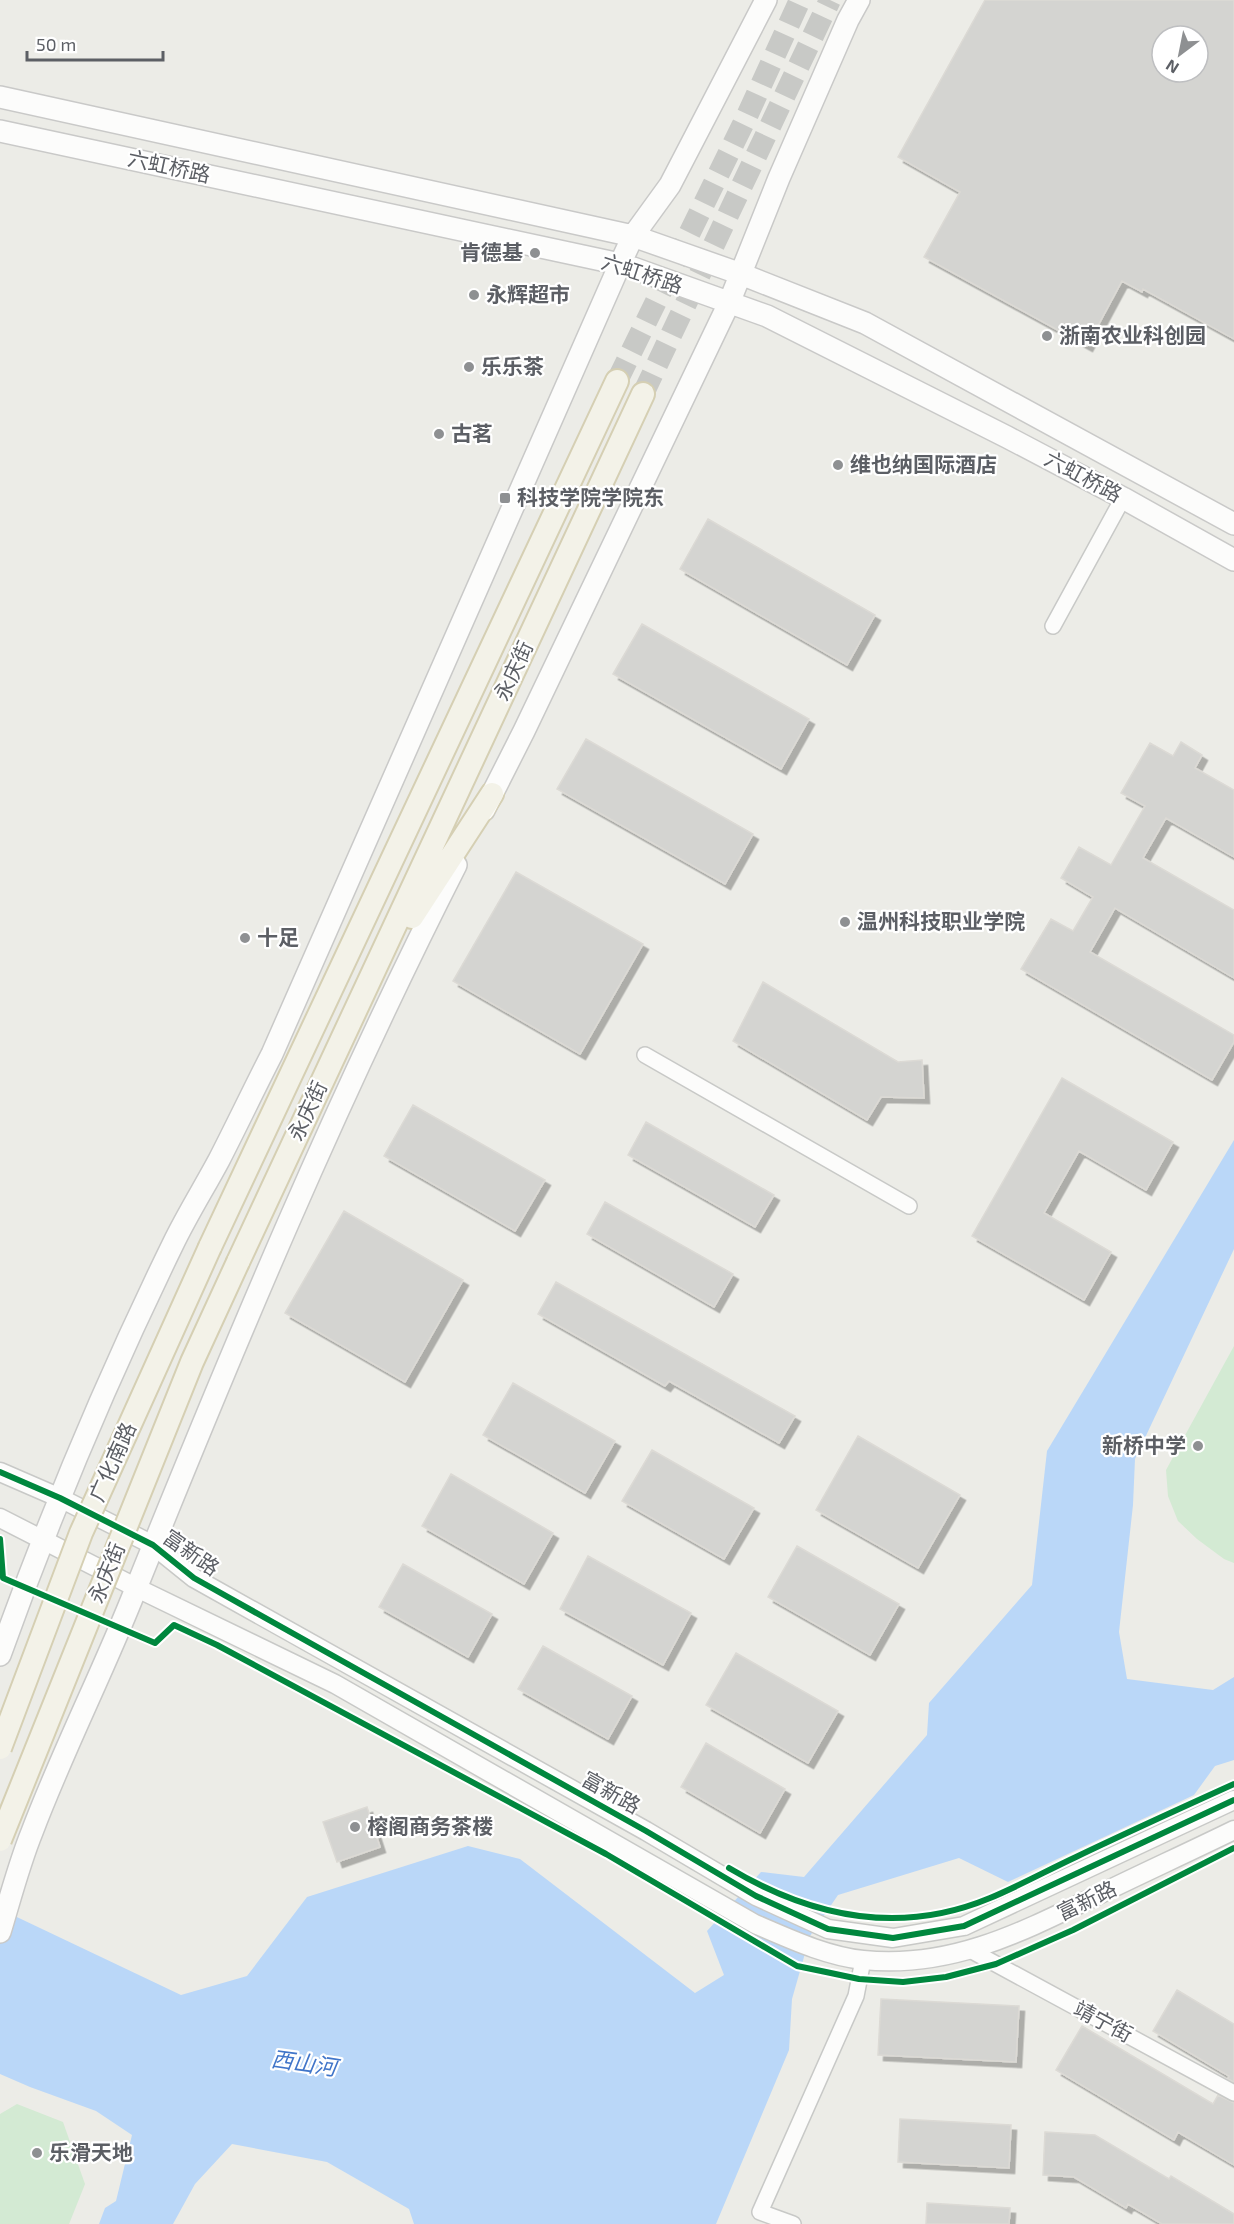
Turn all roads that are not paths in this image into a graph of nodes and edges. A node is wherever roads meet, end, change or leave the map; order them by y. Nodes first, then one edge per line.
1 (754, 0) edge
2 (766, 0) edge
3 (859, 0) edge
4 (747, 34) junction
5 (0, 97) edge
6 (0, 131) edge
7 (633, 236) junction
8 (620, 264) junction
9 (741, 274) junction
10 (729, 303) junction
11 (617, 381) tunnel mouth
12 (643, 394) tunnel mouth
13 (1123, 498) junction
14 (1234, 524) edge
15 (1234, 560) edge
16 (1053, 626) dead end
17 (492, 794) junction
18 (367, 986) junction
19 (645, 1055) dead end
20 (909, 1206) dead end
21 (210, 1247) joint
22 (0, 1472) edge
23 (60, 1498) junction
24 (0, 1518) edge
25 (43, 1540) junction
26 (153, 1545) junction
27 (137, 1588) junction
28 (0, 1655) edge
29 (0, 1748) edge
30 (1234, 1800) edge
31 (1234, 1830) edge
32 (0, 1840) edge
33 (0, 1932) edge
34 (972, 1951) junction
35 (862, 1960) junction
36 (1234, 2093) edge
37 (788, 2223) edge

1 - 4 street
2 - 4 main road
3 - 9 main road
4 - 7 main road
5 - 7 main road, 六虹桥路
6 - 8 main road, 六虹桥路
7 - 8 main road
7 - 9 main road, 六虹桥路
8 - 10 main road, 六虹桥路
8 - 23 main road
9 - 10 main road
9 - 14 main road, 六虹桥路
10 - 13 main road, 六虹桥路
10 - 17 main road
11 - 21 main road, 永庆街
12 - 18 main road, 永庆街
13 - 15 main road, 六虹桥路
13 - 16 street
17 - 18 main road
17 - 26 main road
18 - 32 main road, 永庆街, bridge
19 - 20 street
21 - 29 main road, 广化南路, bridge
22 - 23 street, 富新路
23 - 25 main road
23 - 26 street, 富新路
24 - 25 street, 富新路
25 - 27 street, 富新路
25 - 28 main road
26 - 27 main road
26 - 30 street, 富新路
27 - 33 main road
27 - 35 street, 富新路
31 - 34 street, 富新路
34 - 35 street, 富新路
34 - 36 street, 靖宁街
35 - 37 street

